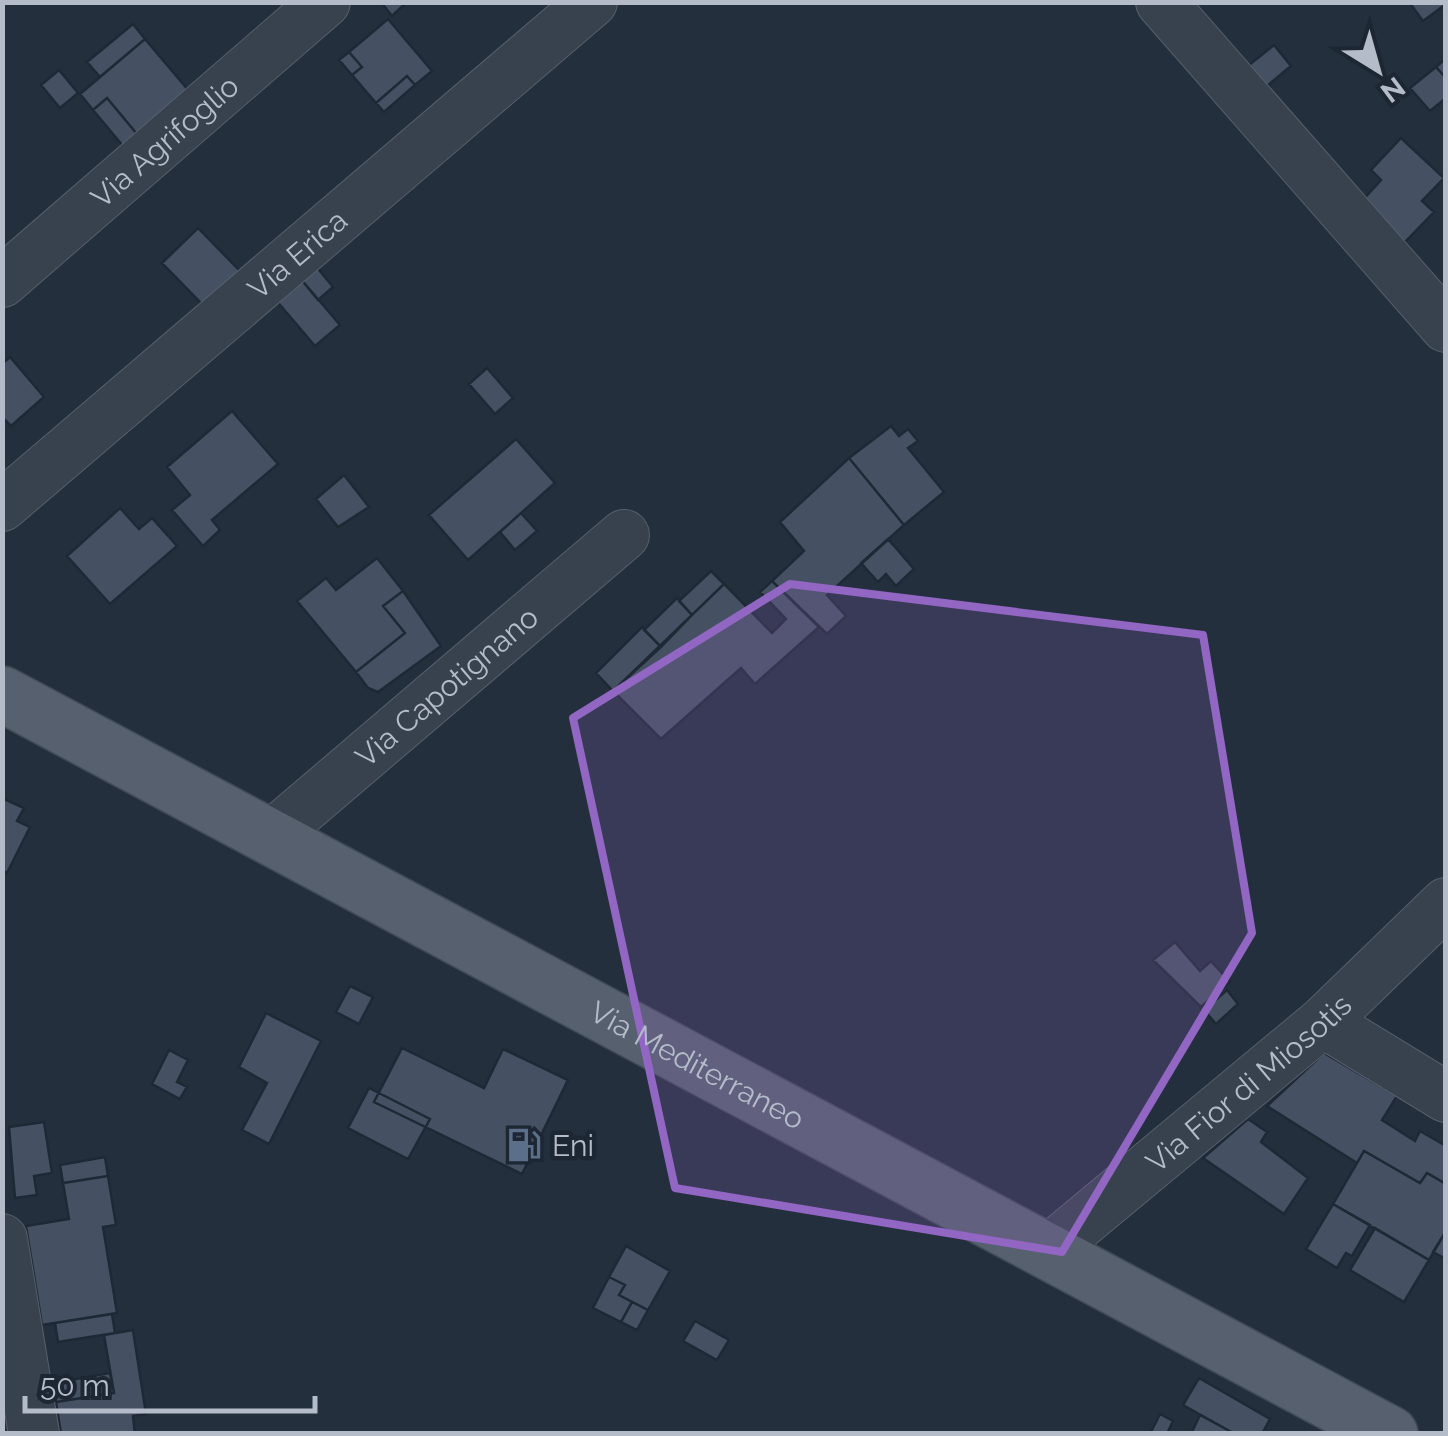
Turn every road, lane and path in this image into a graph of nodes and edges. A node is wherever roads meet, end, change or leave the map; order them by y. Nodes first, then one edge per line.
1 (325, 2) edge
2 (592, 2) edge
3 (1161, 2) edge
4 (2, 282) edge
5 (1446, 326) edge
6 (2, 506) edge
7 (624, 535) dead end
8 (2, 694) edge
9 (270, 837) junction
10 (1446, 903) edge
11 (1323, 1022) junction
12 (1446, 1096) edge
13 (2, 1239) edge
14 (1045, 1253) junction
15 (34, 1434) edge
16 (1390, 1434) edge

1 - 4 street, Via Agrifoglio
2 - 6 street, Via Erica
3 - 5 street
7 - 9 street, Via Capotignano
8 - 9 main road, Via Mediterraneo
9 - 14 main road, Via Mediterraneo
10 - 11 street, Via Fior di Miosotis
11 - 12 street
11 - 14 street, Via Fior di Miosotis
13 - 15 street
14 - 16 main road, Via Mediterraneo

